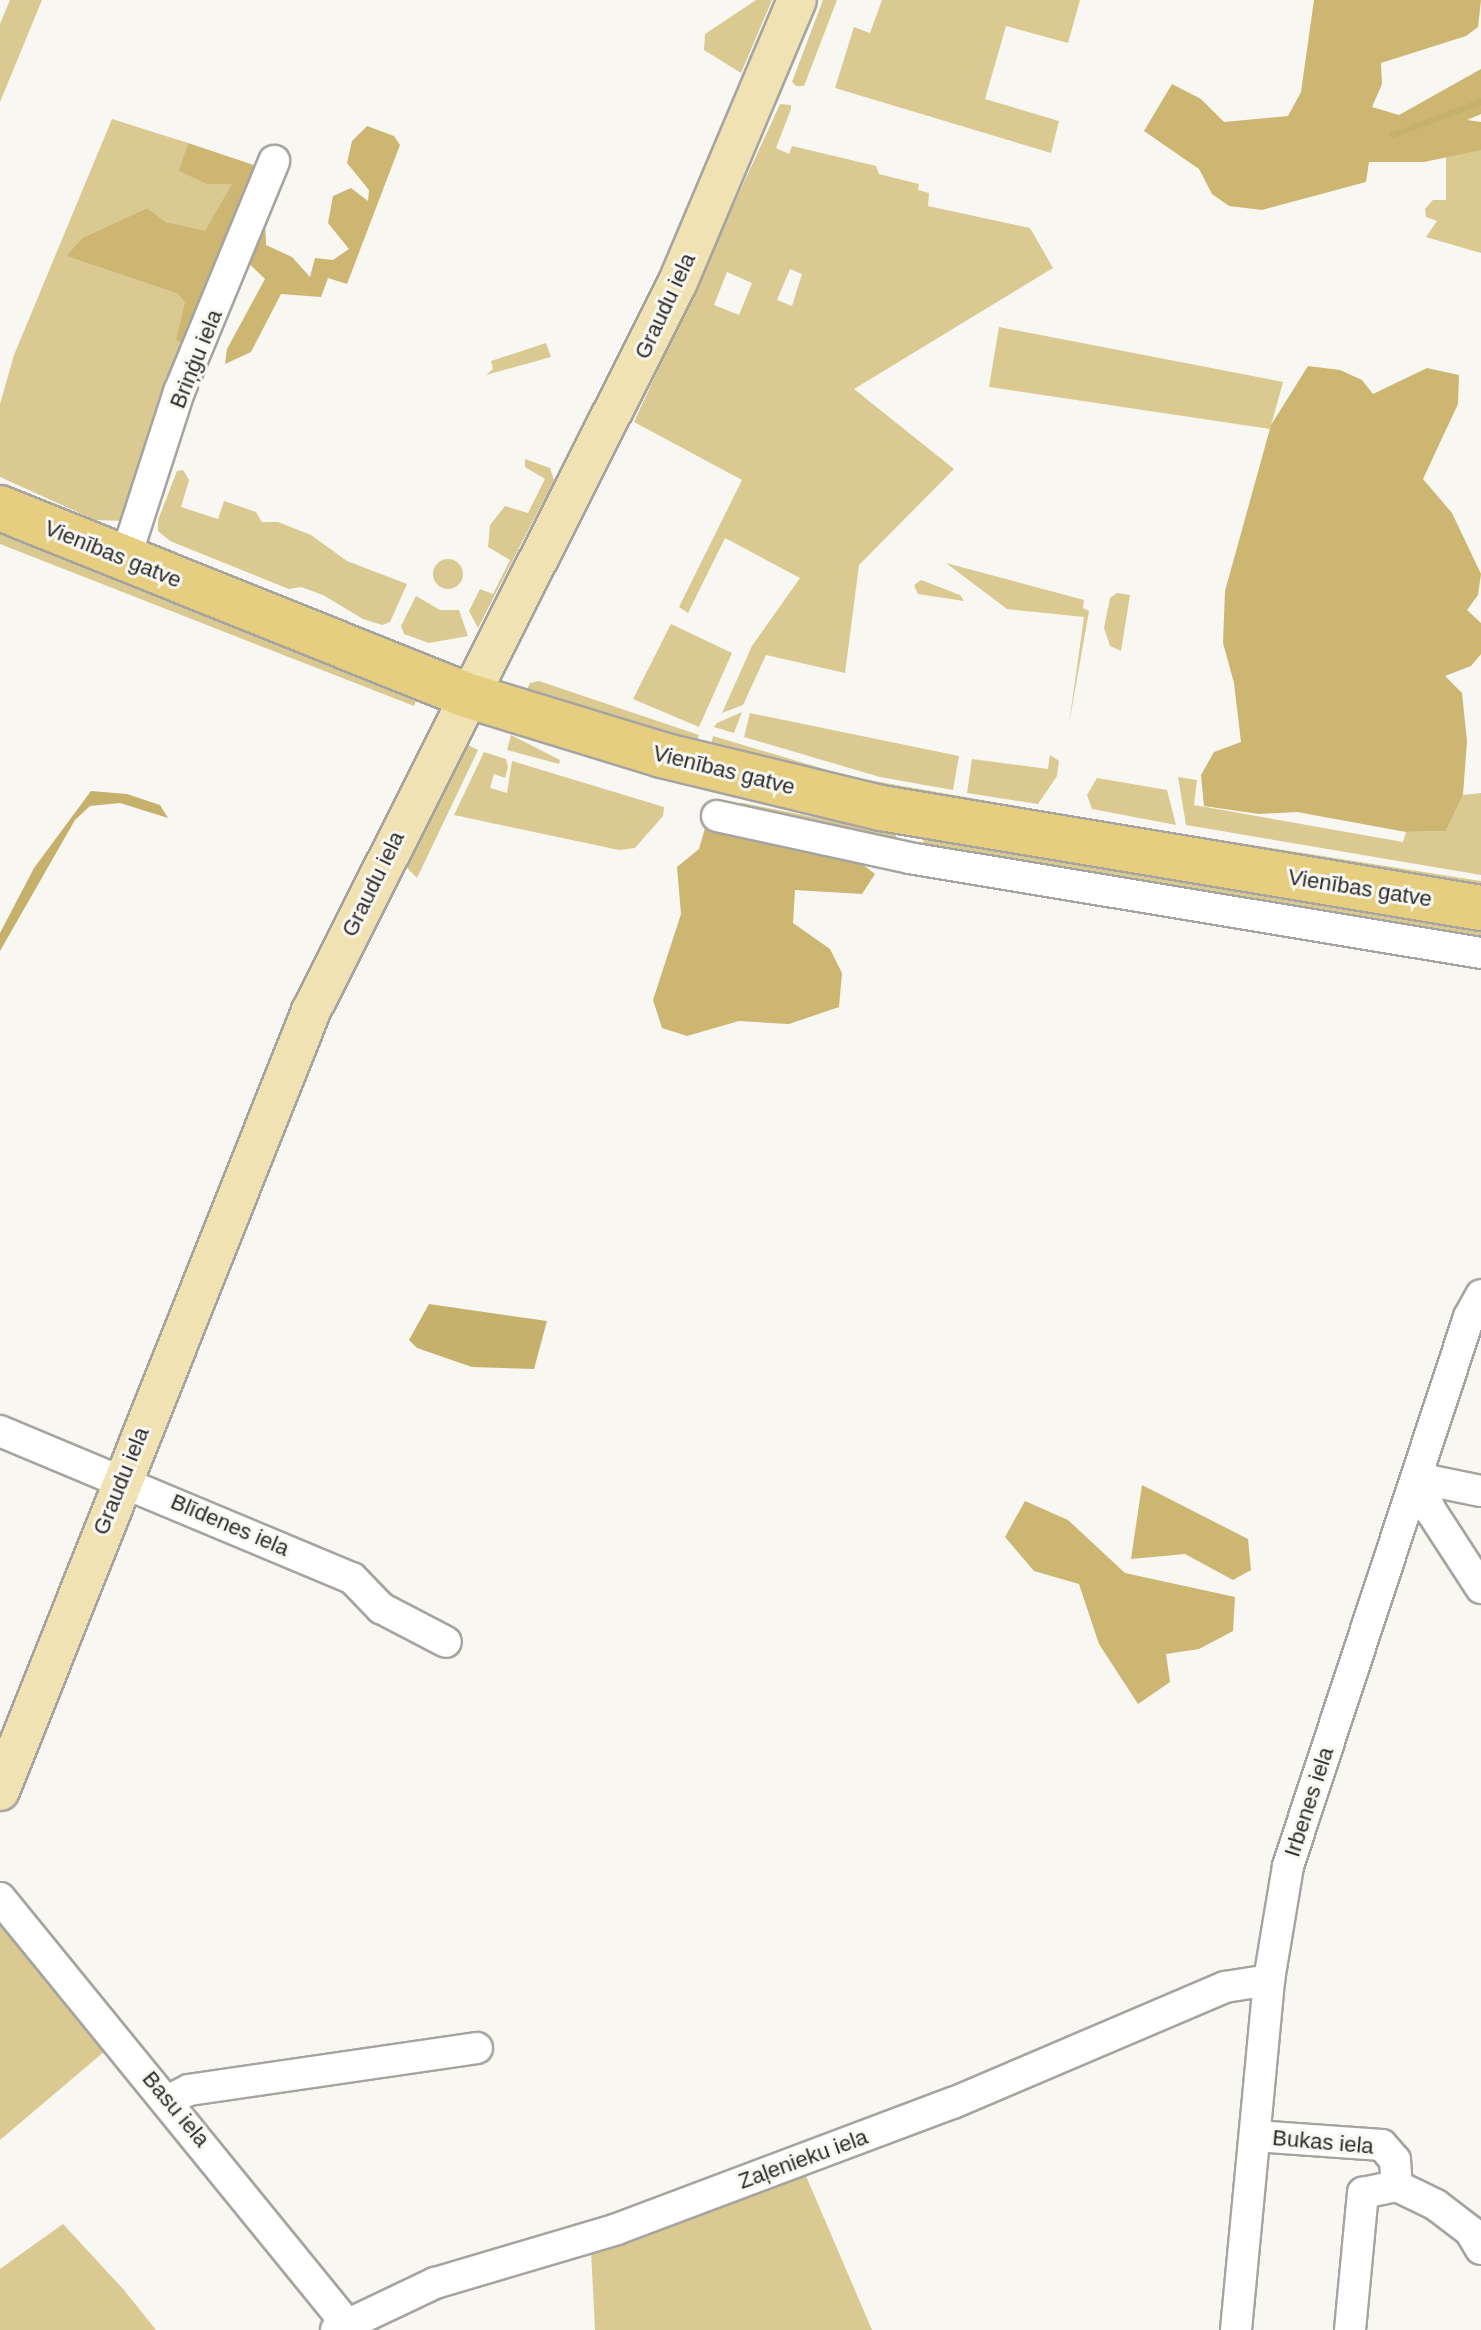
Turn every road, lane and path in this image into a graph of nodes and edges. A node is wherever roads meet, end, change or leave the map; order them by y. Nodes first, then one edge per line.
1 (797, 0) edge
2 (274, 161) dead end
3 (0, 508) edge
4 (125, 559) junction
5 (466, 695) junction
6 (915, 814) junction
7 (717, 816) dead end
8 (909, 858) junction
9 (1481, 908) edge
10 (1481, 953) edge
11 (1481, 1295) edge
12 (0, 1431) edge
13 (1417, 1478) junction
14 (121, 1480) junction
15 (1481, 1491) edge
16 (1481, 1588) edge
17 (446, 1642) dead end
18 (0, 1791) edge
19 (0, 1898) edge
20 (1269, 1980) junction
21 (477, 2048) dead end
22 (169, 2100) junction
23 (1255, 2136) junction
24 (1397, 2186) junction
25 (1481, 2249) edge
26 (341, 2327) edge
27 (1236, 2330) edge
28 (1350, 2330) edge

1 - 5 main road, Graudu iela
2 - 4 street, Briņģu iela
3 - 4 highway, Vienības gatve
4 - 5 highway, Vienības gatve
5 - 6 highway, Vienības gatve
5 - 14 main road, Graudu iela
6 - 8 street
6 - 9 highway, Vienības gatve
7 - 8 street
8 - 10 street
11 - 13 street, Irbenes iela
12 - 14 street, Blīdenes iela
13 - 15 street
13 - 16 street
13 - 20 street, Irbenes iela
14 - 17 street, Blīdenes iela
14 - 18 main road, Graudu iela
19 - 22 street, Basu iela
20 - 23 street, Irbenes iela
20 - 26 street, Zaļenieku iela
21 - 22 street
22 - 26 street, Basu iela
23 - 24 street, Bukas iela
23 - 27 street, Irbenes iela
24 - 25 street
24 - 28 street

